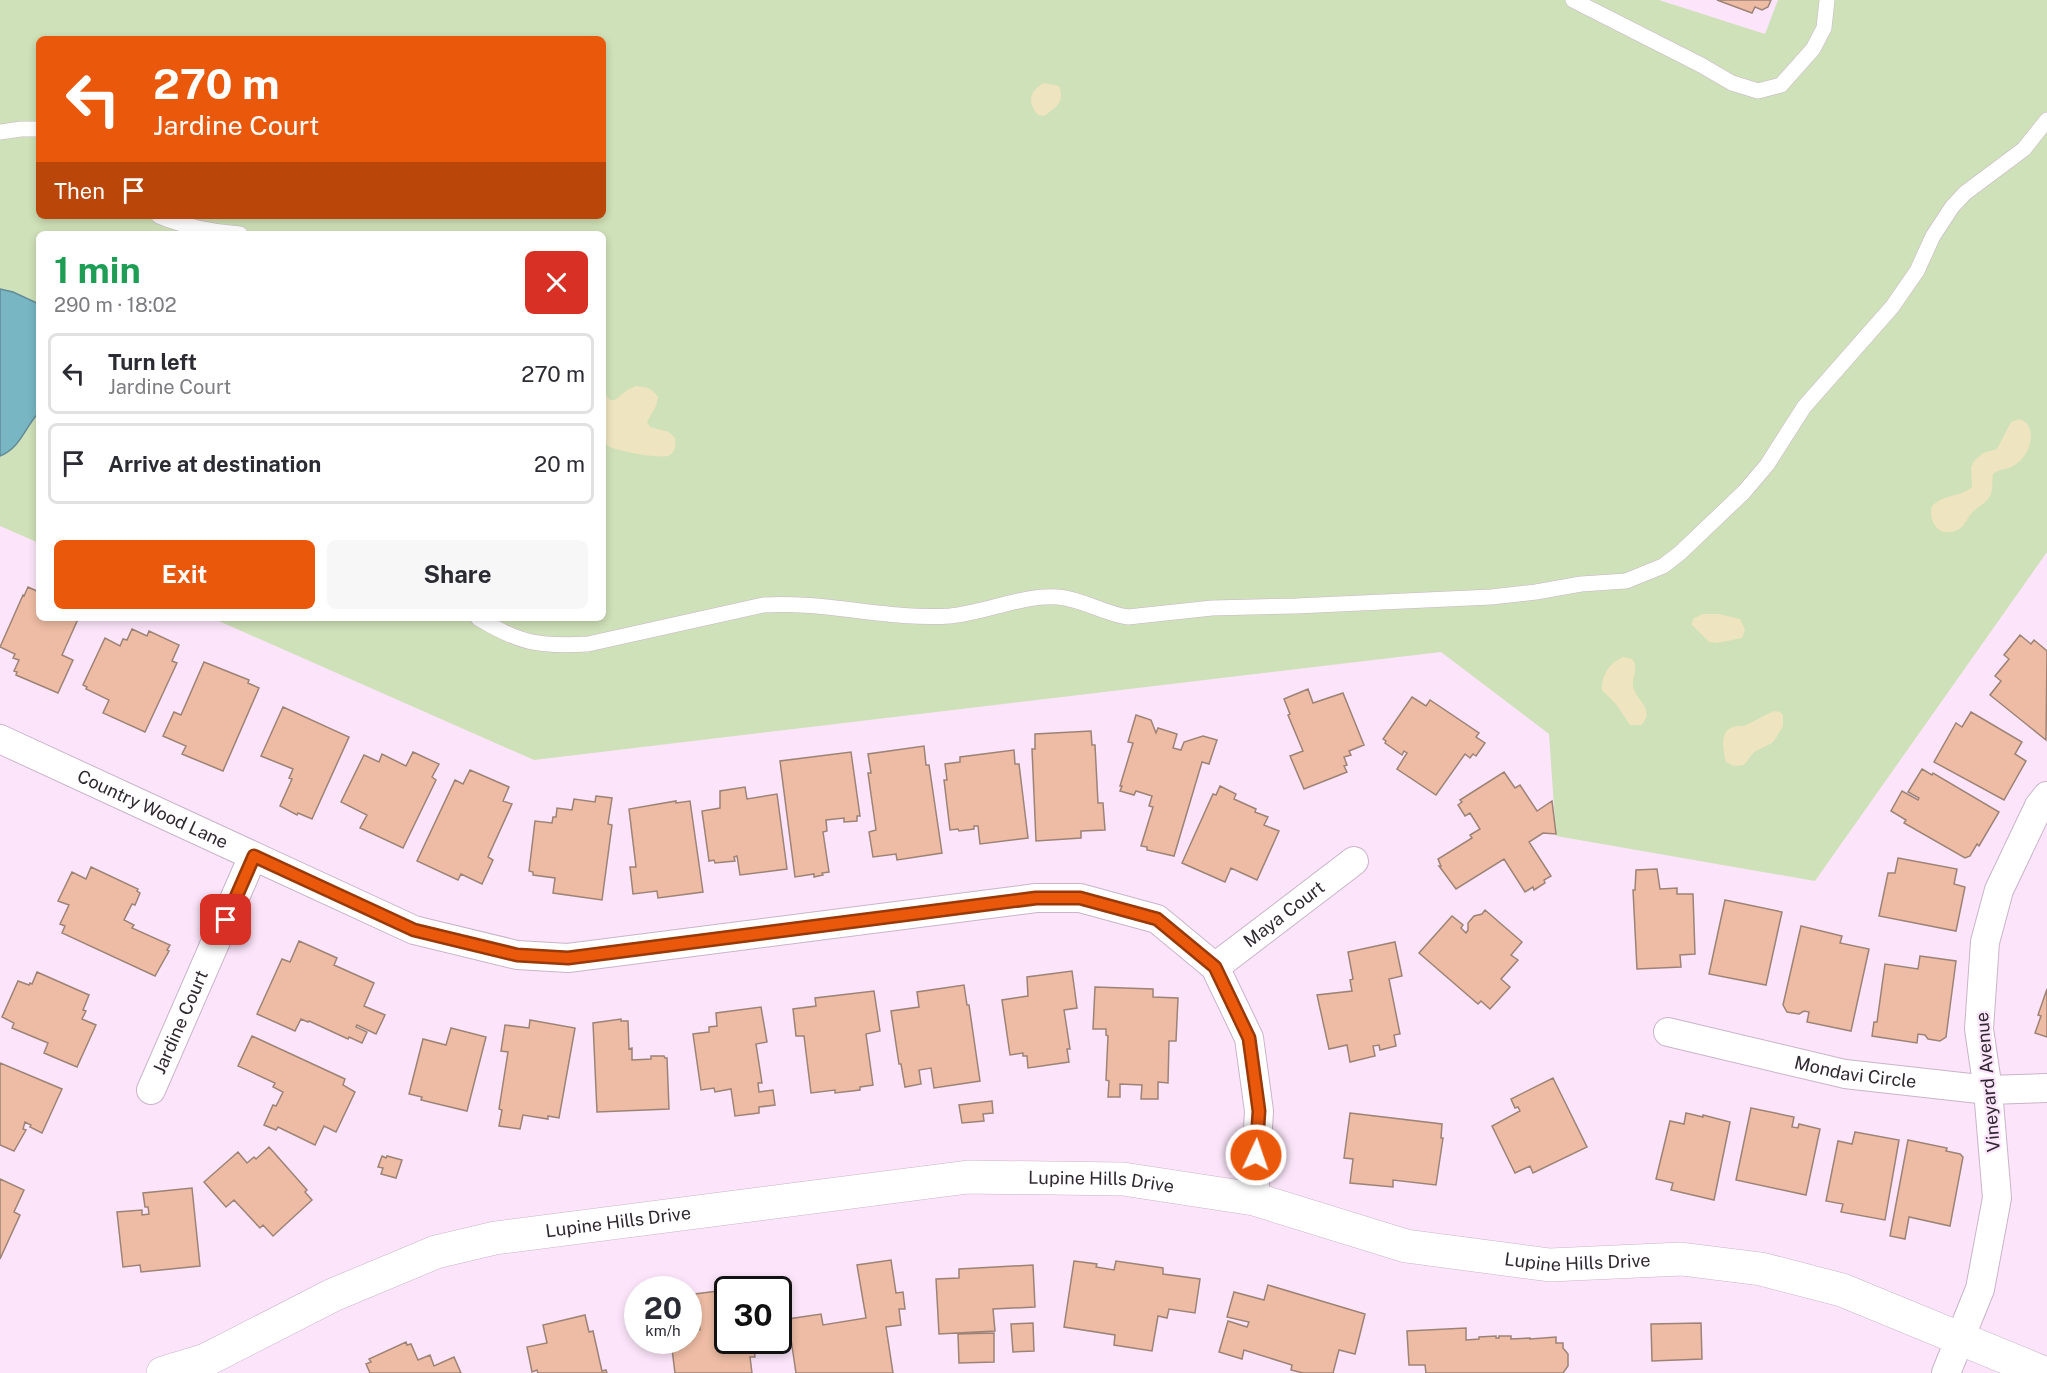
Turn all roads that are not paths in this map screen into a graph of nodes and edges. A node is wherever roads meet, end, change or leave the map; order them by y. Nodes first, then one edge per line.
1 (1572, 0) edge
2 (1827, 0) edge
3 (2047, 120) edge
4 (36, 129) edge
5 (0, 132) edge
6 (168, 219) edge
7 (206, 231) edge
8 (483, 621) edge
9 (0, 739) edge
10 (2047, 796) edge
11 (254, 856) junction
12 (1354, 861) dead end
13 (1215, 967) junction
14 (1668, 1032) dead end
15 (2047, 1088) edge
16 (151, 1090) dead end
17 (1988, 1090) junction
18 (1254, 1199) junction
19 (1959, 1340) junction
20 (163, 1373) edge
21 (1946, 1373) edge
22 (2044, 1373) edge

1 - 2 lane
3 - 8 lane
4 - 5 lane
6 - 7 lane
9 - 11 street, Country Wood Lane
10 - 17 street, Vineyard Avenue
11 - 13 street, Country Wood Lane
11 - 16 street, Jardine Court
12 - 13 street, Maya Court
13 - 18 street, Country Wood Lane
14 - 17 street, Mondavi Circle
15 - 17 street, Mondavi Circle
17 - 19 street, Vineyard Avenue
18 - 19 street, Lupine Hills Drive
18 - 20 street, Lupine Hills Drive
19 - 21 street, Vineyard Avenue
19 - 22 street, Lupine Hills Drive

